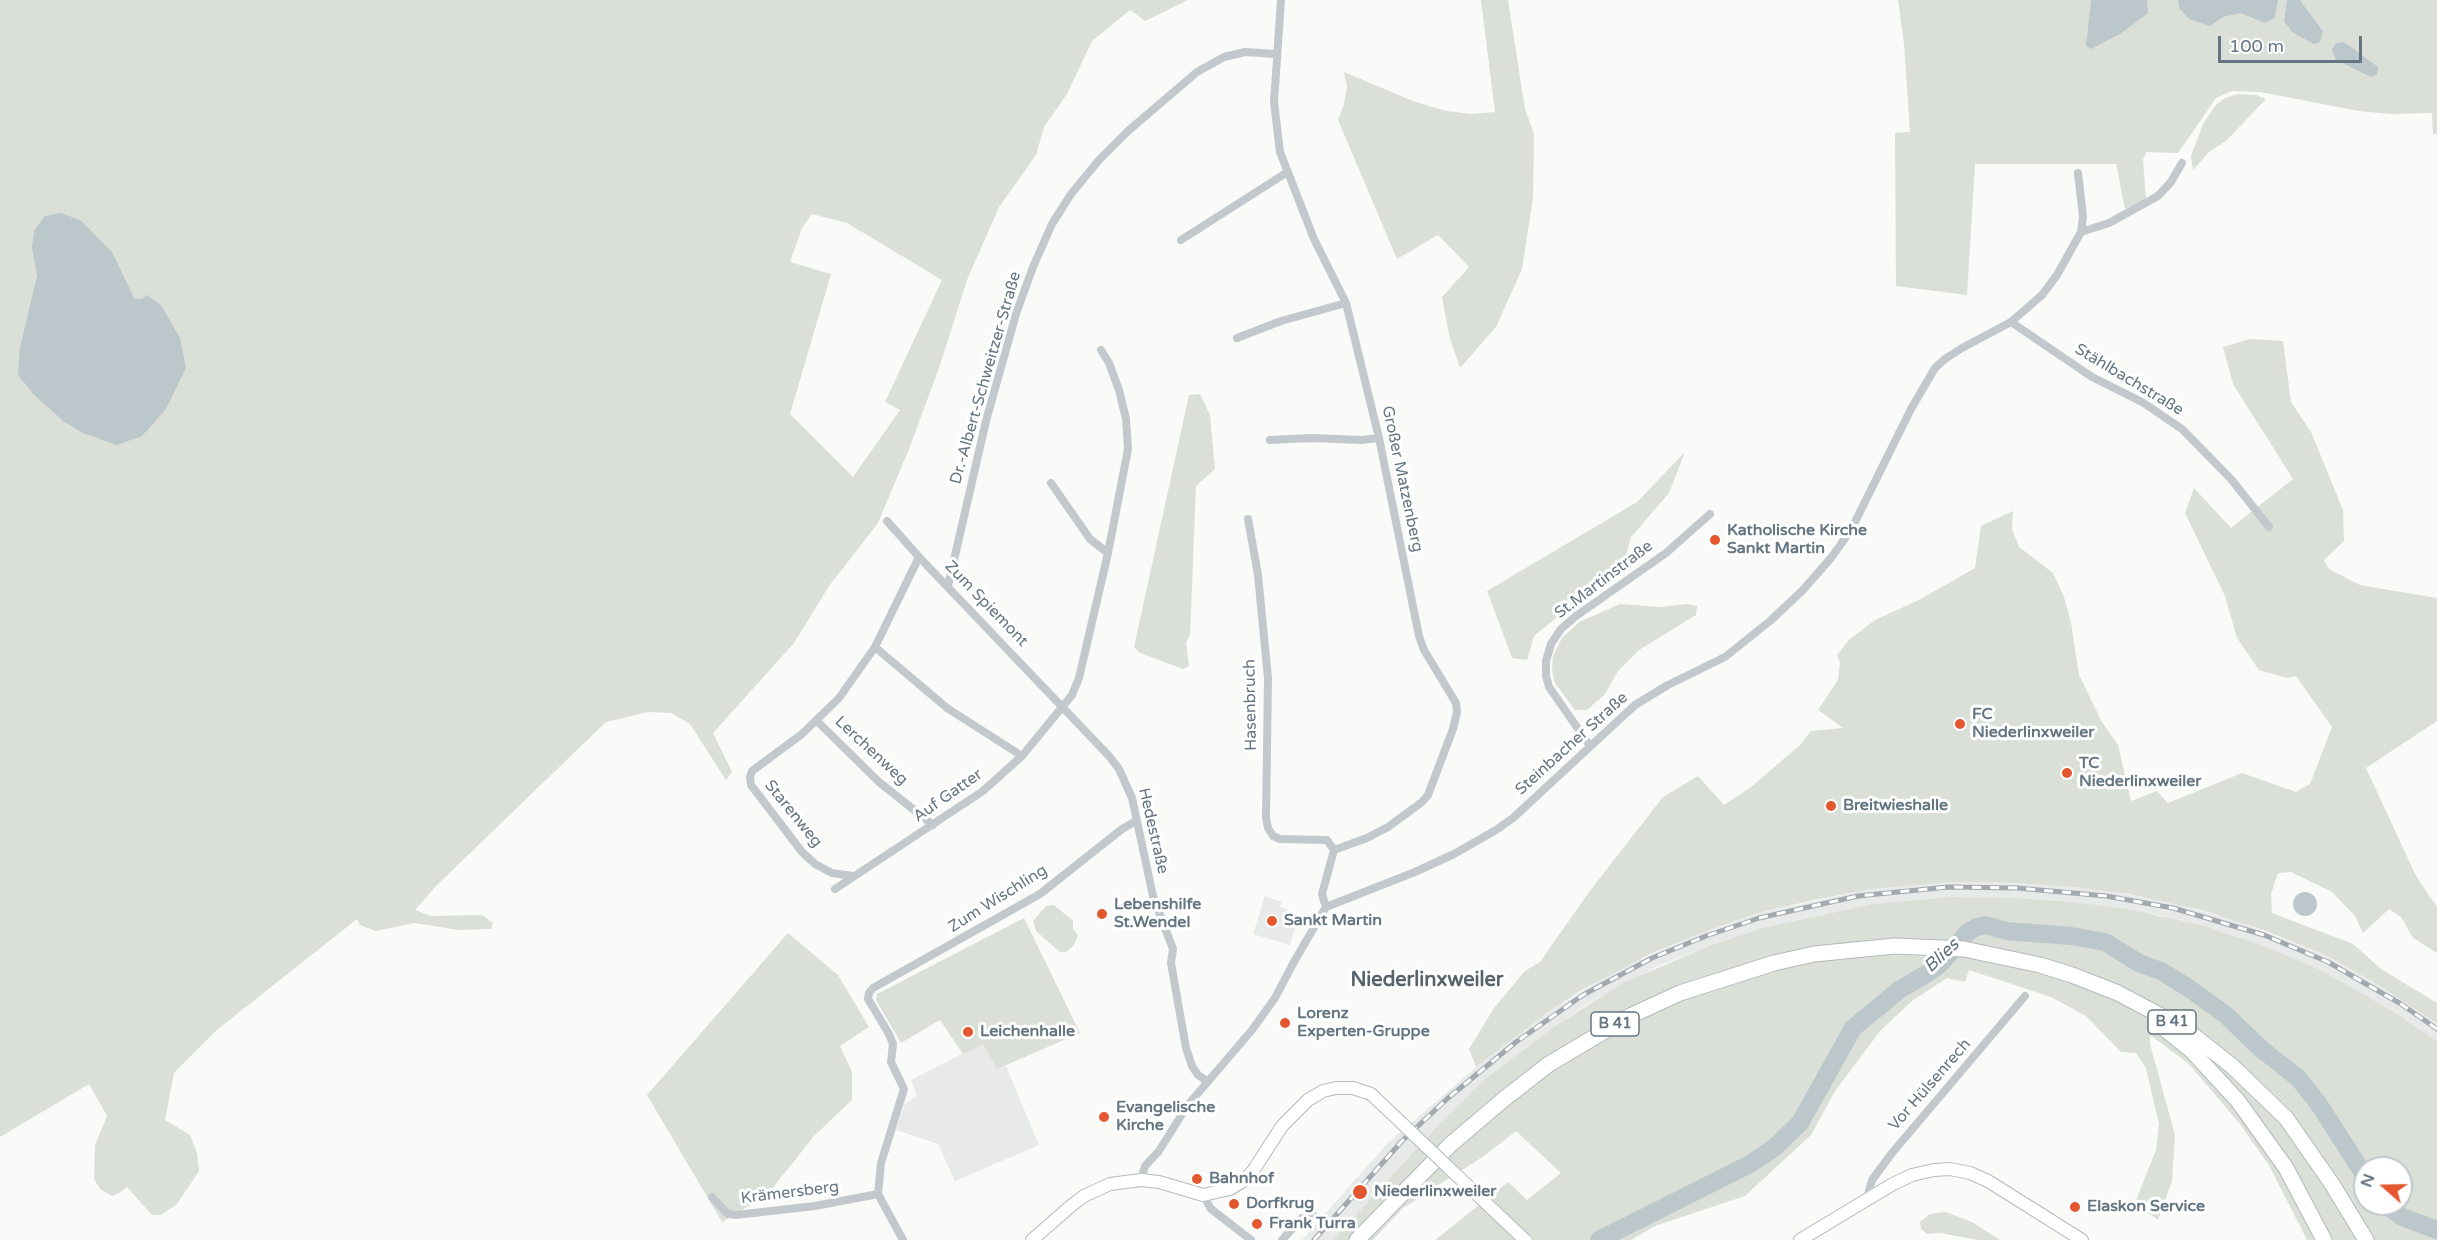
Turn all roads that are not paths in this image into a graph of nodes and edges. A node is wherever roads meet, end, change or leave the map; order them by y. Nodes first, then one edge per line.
1 (1281, 0) edge
2 (1277, 54) junction
3 (2182, 163) dead end
4 (1286, 172) junction
5 (2078, 173) dead end
6 (2081, 232) junction
7 (1181, 240) dead end
8 (1346, 303) junction
9 (2011, 322) junction
10 (1237, 338) dead end
11 (1101, 350) dead end
12 (1379, 438) junction
13 (1270, 440) dead end
14 (1051, 483) dead end
15 (1710, 514) dead end
16 (1248, 519) dead end
17 (887, 521) dead end
18 (2269, 527) dead end
19 (1108, 553) junction
20 (919, 557) junction
21 (948, 586) junction
22 (875, 647) junction
23 (1063, 709) junction
24 (817, 721) junction
25 (1590, 746) junction
26 (1022, 756) junction
27 (1136, 821) junction
28 (933, 825) junction
29 (1334, 850) junction
30 (853, 876) junction
31 (835, 889) dead end
32 (1326, 907) junction
33 (2003, 956) junction
34 (2025, 996) dead end
35 (1207, 1081) junction
36 (1141, 1180) junction
37 (878, 1194) junction
38 (1203, 1195) junction
39 (712, 1197) dead end
40 (1867, 1198) junction
41 (1314, 1216) dead end
42 (903, 1240) edge
43 (1032, 1240) edge
44 (1251, 1240) edge
45 (1282, 1240) edge
46 (1357, 1240) edge
47 (1525, 1240) edge
48 (1800, 1240) edge
49 (2082, 1240) edge
50 (2324, 1240) edge
51 (2366, 1240) edge

1 - 2 street, Großer Matzenberg
2 - 4 street, Großer Matzenberg
2 - 21 street, Dr.-Albert-Schweitzer-Straße
3 - 6 street
4 - 7 street
4 - 8 street, Großer Matzenberg
5 - 6 street, Steinbacher Straße
6 - 9 street, Steinbacher Straße
8 - 10 street
8 - 12 street, Großer Matzenberg
9 - 18 street, Stählbachstraße
9 - 25 street, Steinbacher Straße
11 - 19 street, Auf Gatter
12 - 13 street
12 - 29 street, Großer Matzenberg
14 - 19 street
15 - 25 street, St.Martinstraße
16 - 29 street, Hasenbruch
17 - 20 street, Zum Spiemont
19 - 23 street, Auf Gatter
20 - 21 street, Zum Spiemont
20 - 22 street
21 - 23 street, Zum Spiemont
22 - 24 street
22 - 26 street
23 - 26 street, Auf Gatter
23 - 27 street, Hedestraße
24 - 28 street, Lerchenweg
24 - 30 street, Starenweg
25 - 32 street, Steinbacher Straße
26 - 28 street, Auf Gatter
27 - 35 street, Hedestraße
27 - 37 street, Zum Wischling
28 - 30 street, Auf Gatter
29 - 32 street
30 - 31 street, Auf Gatter
32 - 35 street
33 - 46 highway, B 41
33 - 50 highway
33 - 51 highway, B 41
34 - 40 street, Vor Hülsenrech
35 - 36 street
36 - 38 main road
36 - 43 main road
37 - 39 street, Krämersberg
37 - 42 street
38 - 44 street
38 - 47 main road, bridge
40 - 48 main road
40 - 49 main road
41 - 45 street

